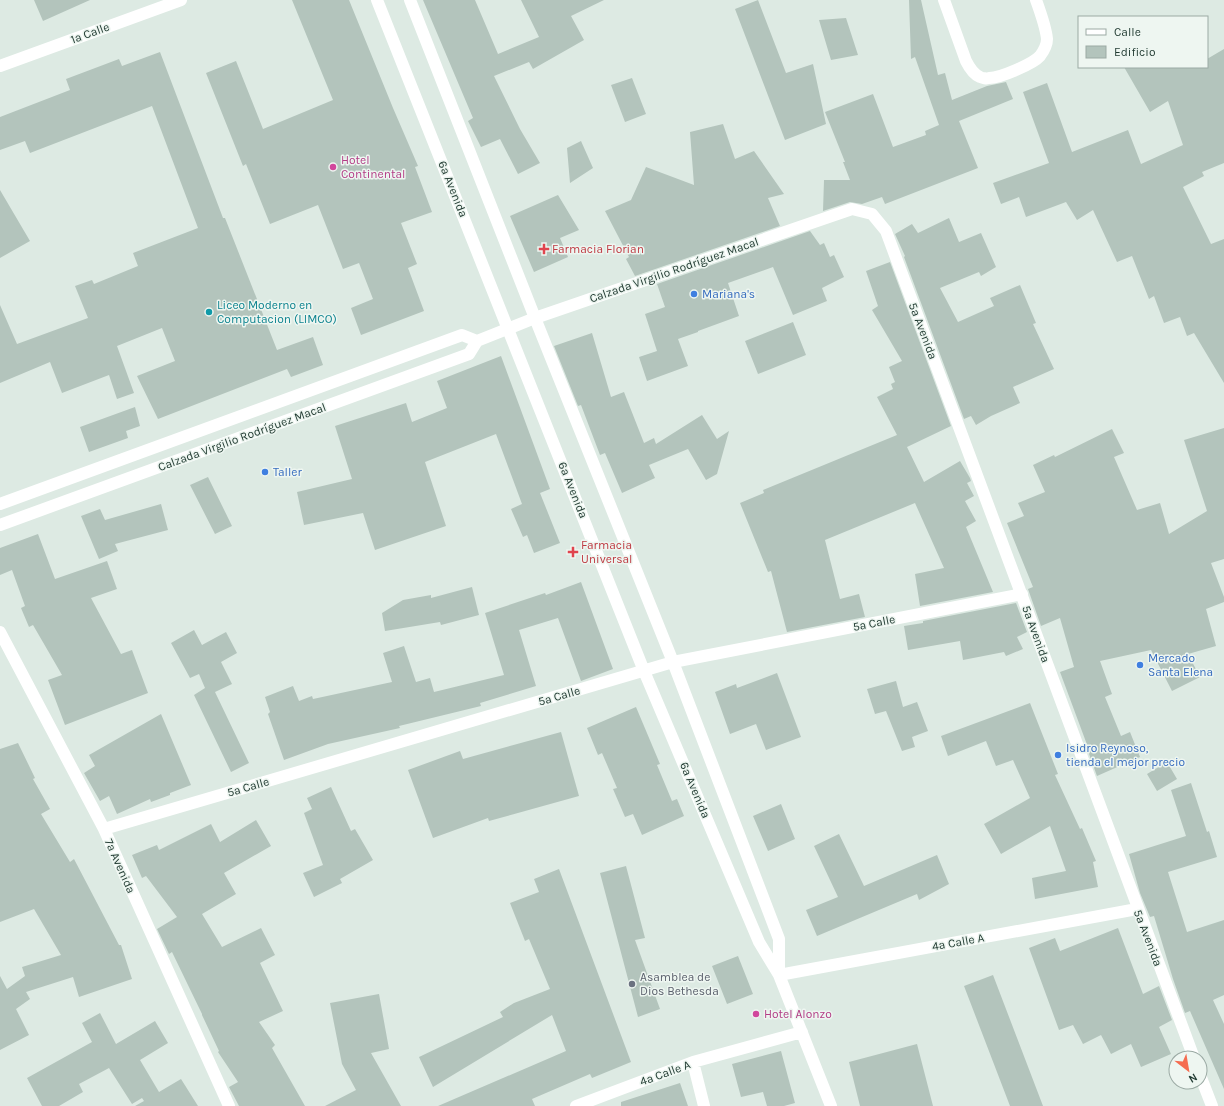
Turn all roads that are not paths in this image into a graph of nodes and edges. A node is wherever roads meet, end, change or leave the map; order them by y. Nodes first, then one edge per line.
1 (181, 0) edge
2 (377, 0) edge
3 (410, 0) edge
4 (944, 0) edge
5 (1036, 0) edge
6 (0, 66) edge
7 (872, 214) joint
8 (535, 318) junction
9 (509, 329) junction
10 (477, 341) junction
11 (0, 504) edge
12 (0, 526) edge
13 (1022, 594) junction
14 (0, 632) edge
15 (673, 662) junction
16 (644, 670) junction
17 (104, 829) junction
18 (1137, 909) junction
19 (779, 975) junction
20 (802, 1032) junction
21 (1191, 1050) edge
22 (693, 1062) junction
23 (1206, 1090) edge
24 (228, 1106) edge
25 (576, 1106) edge
26 (704, 1106) edge
27 (831, 1106) edge
28 (1212, 1106) edge

1 - 6 street, 1a Calle
2 - 9 street, 6a Avenida
3 - 8 street, 6a Avenida
4 - 5 street
7 - 8 street, Calzada Virgilio Rodríguez Macal
7 - 13 street, 5a Avenida
8 - 9 street, Calzada Virgilio Rodríguez Macal
8 - 15 street, 6a Avenida
9 - 10 street, Calzada Virgilio Rodríguez Macal
9 - 16 street, 6a Avenida
10 - 11 street, Calzada Virgilio Rodríguez Macal
10 - 12 street, Calzada Virgilio Rodríguez Macal
13 - 15 street, 5a Calle
13 - 18 street, 5a Avenida
14 - 17 street, 7a Avenida
15 - 16 street, 5a Calle
15 - 19 street, 6a Avenida
16 - 17 street, 5a Calle
16 - 19 street, 6a Avenida
17 - 24 street, 7a Avenida
18 - 19 street, 4a Calle A
18 - 21 street, 5a Avenida
19 - 20 street, 6a Avenida
20 - 22 street, 4a Calle A
20 - 27 street, 6a Avenida
22 - 25 street, 4a Calle A
22 - 26 street
23 - 28 street

